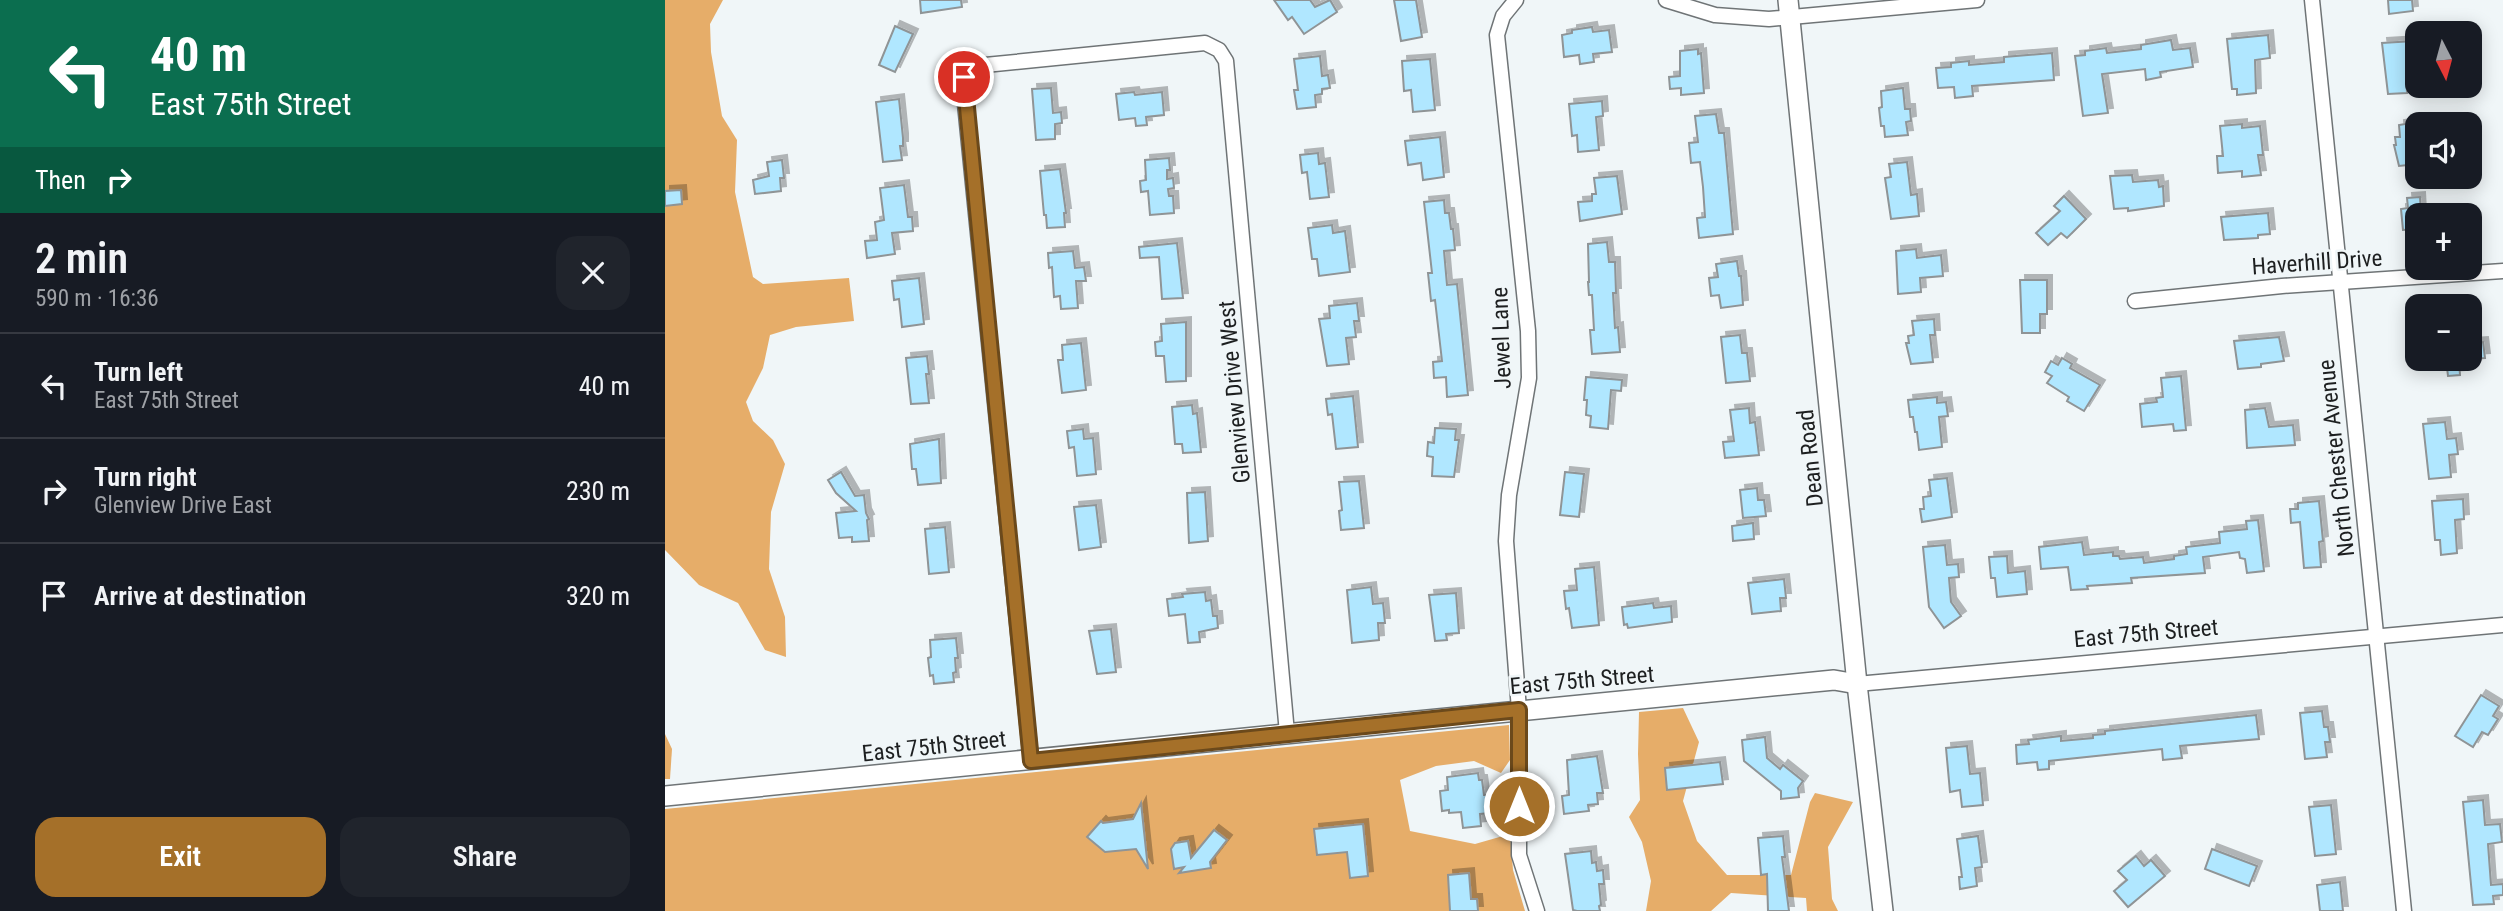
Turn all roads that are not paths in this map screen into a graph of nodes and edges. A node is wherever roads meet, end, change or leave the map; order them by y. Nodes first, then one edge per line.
1 (1666, 0) edge
2 (1977, 0) edge
3 (2312, 0) edge
4 (1512, 4) edge
5 (1789, 9) edge
6 (2503, 271) edge
7 (2341, 283) junction
8 (2135, 301) dead end
9 (2503, 625) edge
10 (2377, 636) junction
11 (1857, 684) junction
12 (1519, 710) junction
13 (1287, 733) junction
14 (1031, 761) junction
15 (665, 796) edge
16 (1537, 911) edge
17 (1884, 911) edge
18 (2404, 911) edge

1 - 5 street
2 - 5 street
3 - 7 street, North Chester Avenue
4 - 12 street, Jewel Lane
5 - 11 street, Dean Road
6 - 7 street, Haverhill Drive
7 - 8 street, Haverhill Drive
7 - 10 street, North Chester Avenue
9 - 10 street, East 75th Street
10 - 11 street, East 75th Street
10 - 18 street, North Chester Avenue
11 - 12 street, East 75th Street
11 - 17 street, Dean Road
12 - 13 street, East 75th Street
12 - 16 street, Jewel Lane
13 - 14 street, East 75th Street
13 - 14 street, Glenview Drive West
14 - 15 street, East 75th Street

